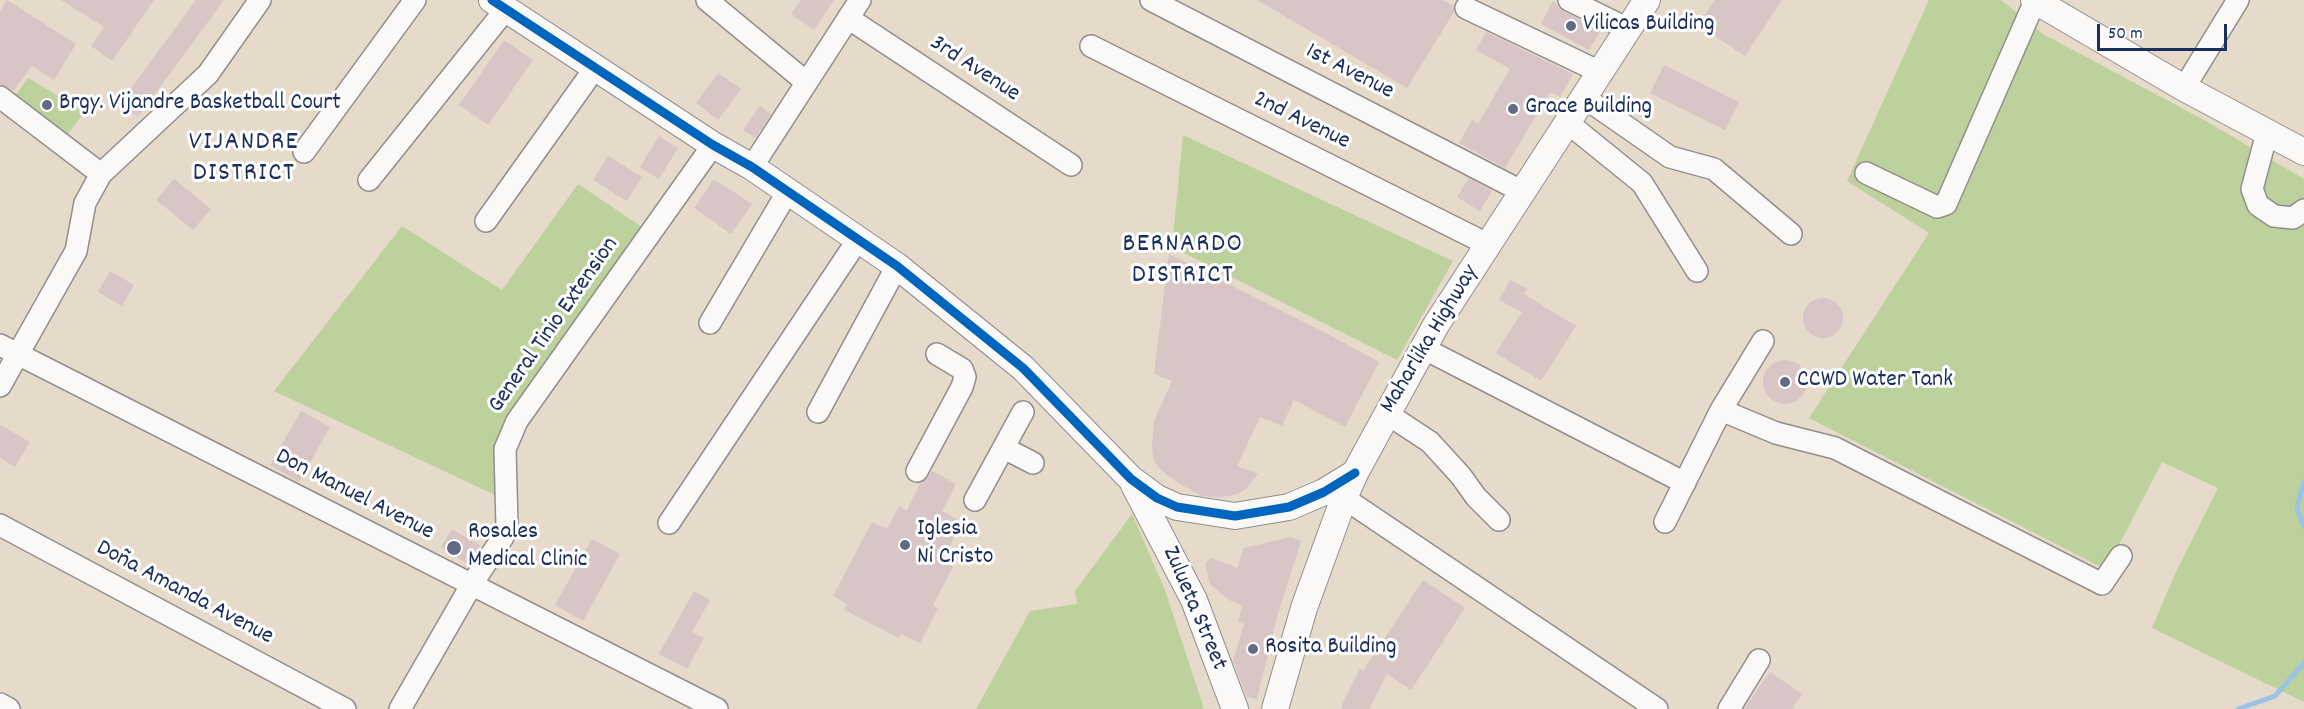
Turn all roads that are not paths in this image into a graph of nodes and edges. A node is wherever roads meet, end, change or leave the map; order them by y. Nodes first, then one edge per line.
1 (260, 0) edge
2 (415, 0) edge
3 (707, 0) edge
4 (860, 0) edge
5 (1151, 0) edge
6 (1569, 0) edge
7 (1647, 0) edge
8 (2034, 0) edge
9 (2238, 0) edge
10 (499, 4) edge
11 (1466, 8) dead end
12 (848, 18) junction
13 (1628, 29) junction
14 (1091, 46) dead end
15 (595, 68) junction
16 (1602, 73) junction
17 (806, 82) junction
18 (2184, 88) junction
19 (0, 97) edge
20 (1585, 98) junction
21 (1568, 123) junction
22 (2267, 133) junction
23 (712, 145) junction
24 (304, 152) dead end
25 (2304, 152) edge
26 (1071, 165) dead end
27 (752, 167) junction
28 (101, 174) junction
29 (1866, 174) dead end
30 (369, 180) dead end
31 (788, 191) junction
32 (1523, 192) junction
33 (2304, 210) edge
34 (486, 221) dead end
35 (1791, 234) dead end
36 (859, 238) junction
37 (1489, 244) junction
38 (897, 266) junction
39 (1697, 271) dead end
40 (710, 323) dead end
41 (1763, 341) dead end
42 (1423, 348) junction
43 (8, 350) edge
44 (937, 354) dead end
45 (0, 386) edge
46 (1722, 410) junction
47 (818, 412) dead end
48 (1023, 412) dead end
49 (1386, 413) junction
50 (1004, 448) junction
51 (1033, 463) dead end
52 (917, 471) dead end
53 (1355, 473) junction
54 (1131, 479) junction
55 (1685, 483) junction
56 (1344, 498) junction
57 (975, 500) dead end
58 (1499, 520) dead end
59 (1665, 522) dead end
60 (669, 523) dead end
61 (0, 525) edge
62 (2121, 556) dead end
63 (472, 584) junction
64 (1759, 660) dead end
65 (0, 704) edge
66 (9, 709) edge
67 (345, 709) edge
68 (400, 709) edge
69 (717, 709) edge
70 (1235, 709) edge
71 (1275, 709) edge
72 (1657, 709) edge
73 (1729, 709) edge

1 - 28 street
2 - 24 street
3 - 17 street
4 - 12 street
5 - 32 street, 1st Avenue
6 - 13 street
7 - 13 main road, Maharlika Highway
8 - 18 main road
8 - 29 street
9 - 18 street
10 - 15 main road, Zulueta Street
10 - 30 street
11 - 16 street
12 - 17 street
12 - 26 street, 3rd Avenue
13 - 16 main road, Maharlika Highway
14 - 37 street, 2nd Avenue
15 - 23 main road, Zulueta Street
15 - 34 street
16 - 20 main road, Maharlika Highway
17 - 27 street
18 - 22 main road
19 - 28 street
20 - 21 main road, Maharlika Highway
20 - 35 street
21 - 32 main road, Maharlika Highway
21 - 39 street
22 - 25 main road
22 - 33 street
23 - 27 main road, Zulueta Street
23 - 63 street, General Tinio Extension
27 - 31 main road, Zulueta Street
28 - 43 street
31 - 36 main road, Zulueta Street
31 - 40 street
32 - 37 main road, Maharlika Highway
36 - 38 main road, Zulueta Street
36 - 60 street
37 - 42 main road, Maharlika Highway
38 - 47 street
38 - 54 main road, Zulueta Street
41 - 46 street
42 - 49 main road, Maharlika Highway
42 - 55 street
43 - 45 street
43 - 63 street, Don Manuel Avenue
44 - 52 street
46 - 55 street
46 - 62 street
48 - 50 street
49 - 53 main road, Maharlika Highway
49 - 58 street
50 - 51 street
50 - 57 street
53 - 54 main road, Zulueta Street
53 - 56 main road, Maharlika Highway
54 - 70 main road, Zulueta Street
55 - 59 street
56 - 71 main road, Maharlika Highway
56 - 72 street
61 - 67 street, Doña Amanda Avenue
63 - 68 street, General Tinio Extension
63 - 69 street, Don Manuel Avenue
64 - 73 street
65 - 66 street

